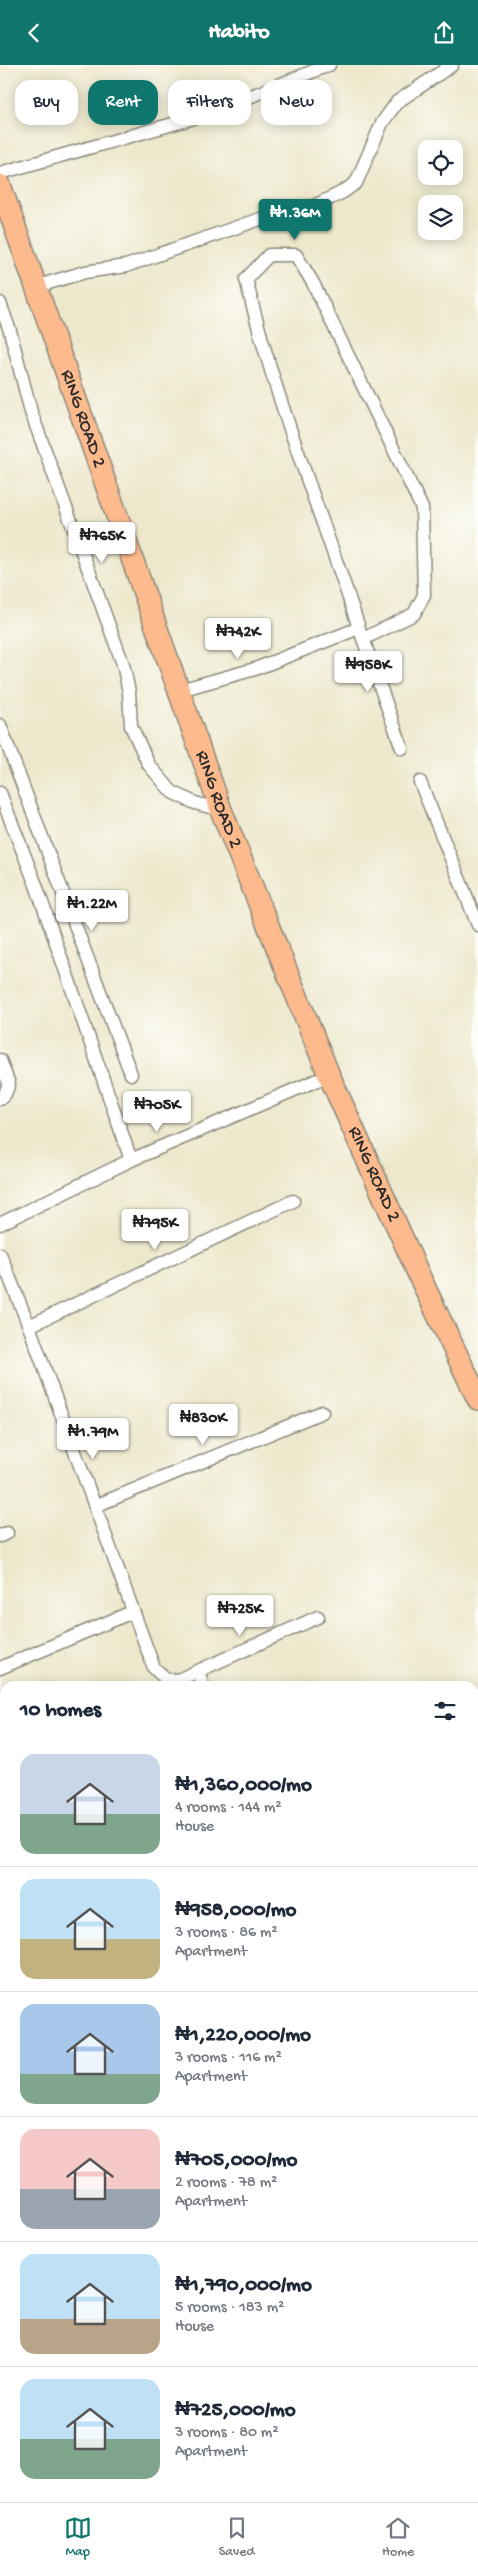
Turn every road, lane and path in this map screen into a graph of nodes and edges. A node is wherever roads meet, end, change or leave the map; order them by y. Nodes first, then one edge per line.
1 (329, 65) edge
2 (452, 65) edge
3 (0, 173) edge
4 (0, 185) edge
5 (35, 287) junction
6 (0, 303) edge
7 (361, 634) junction
8 (180, 690) junction
9 (0, 725) edge
10 (402, 748) dead end
11 (420, 782) dead end
12 (0, 793) edge
13 (221, 809) junction
14 (478, 925) edge
15 (0, 1060) edge
16 (131, 1074) dead end
17 (329, 1075) junction
18 (0, 1099) edge
19 (131, 1160) junction
20 (293, 1201) dead end
21 (0, 1224) edge
22 (0, 1254) edge
23 (29, 1326) junction
24 (478, 1399) edge
25 (322, 1413) dead end
26 (95, 1505) junction
27 (132, 1612) junction
28 (318, 1617) dead end
29 (0, 1668) edge
30 (198, 1671) junction
31 (161, 1681) edge
32 (173, 1681) edge
33 (201, 1681) edge

1 - 3 street
2 - 5 street
4 - 5 main road, RING ROAD 2
5 - 8 main road, RING ROAD 2
6 - 13 street
7 - 7 street
7 - 8 street
7 - 10 street
8 - 13 main road, RING ROAD 2
9 - 16 street
11 - 14 street
12 - 19 street
13 - 17 main road, RING ROAD 2
15 - 18 street
17 - 19 street
17 - 24 main road, RING ROAD 2
19 - 21 street
20 - 23 street
22 - 23 street
23 - 26 street
25 - 26 street
26 - 27 street
27 - 29 street
27 - 31 street
28 - 30 street
30 - 32 street
30 - 33 street

